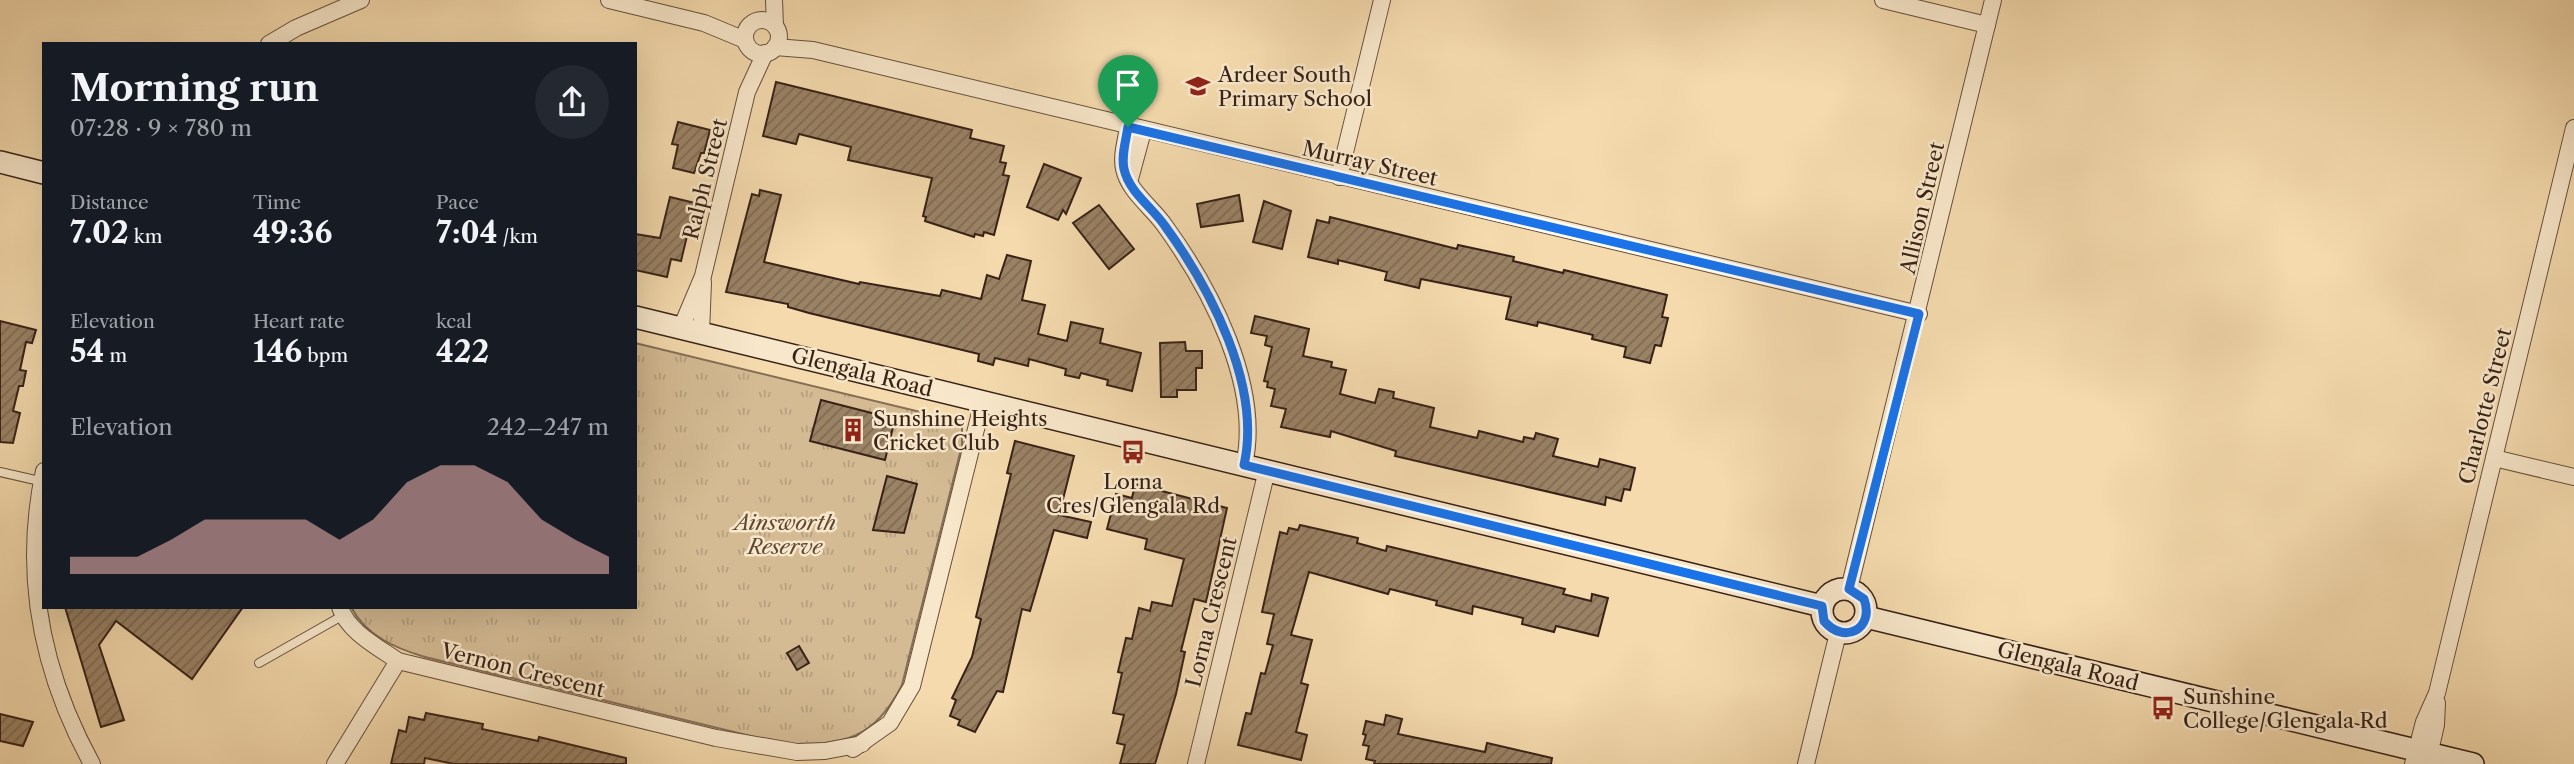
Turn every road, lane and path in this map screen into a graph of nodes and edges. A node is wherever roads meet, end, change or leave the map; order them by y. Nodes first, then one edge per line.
1 (362, 0) edge
2 (609, 0) edge
3 (767, 0) edge
4 (774, 0) edge
5 (1382, 0) edge
6 (1882, 0) edge
7 (1993, 0) edge
8 (1987, 25) junction
9 (749, 34) junction
10 (773, 40) junction
11 (273, 42) edge
12 (747, 92) junction
13 (2574, 128) edge
14 (1135, 129) junction
15 (0, 162) edge
16 (2569, 170) edge
17 (42, 172) edge
18 (1339, 177) junction
19 (1919, 314) junction
20 (637, 317) edge
21 (691, 330) junction
22 (983, 401) junction
23 (2494, 458) junction
24 (1244, 465) junction
25 (1267, 470) junction
26 (0, 472) edge
27 (2574, 477) edge
28 (42, 478) edge
29 (42, 487) edge
30 (1849, 589) junction
31 (1822, 606) junction
32 (341, 611) edge
33 (1866, 617) junction
34 (1838, 633) junction
35 (398, 661) junction
36 (259, 663) dead end
37 (2422, 758) edge
38 (797, 761) edge
39 (92, 764) edge
40 (335, 764) edge
41 (1198, 764) edge
42 (1806, 764) edge
43 (2473, 764) edge

1 - 11 street
2 - 9 street
3 - 9 street, Ralph Street
4 - 10 street, Ralph Street
5 - 18 street
6 - 8 street
7 - 8 street, Allison Street
8 - 19 street, Allison Street
9 - 10 street
9 - 10 street
9 - 12 street, Ralph Street
10 - 12 street, Ralph Street
10 - 14 street, Murray Street
12 - 21 street, Ralph Street
13 - 16 street, Charlotte Street
14 - 18 street, Murray Street
14 - 24 street
15 - 17 street
16 - 23 street, Charlotte Street
18 - 19 street, Murray Street
19 - 30 street, Allison Street
20 - 21 street, Glengala Road
21 - 22 street, Glengala Road
22 - 24 street, Glengala Road
22 - 38 street, Vernon Crescent
23 - 27 street
23 - 37 street, Charlotte Street
24 - 25 street, Glengala Road
25 - 31 street, Glengala Road
25 - 41 street, Lorna Crescent
26 - 28 lane
29 - 39 street
30 - 31 street
30 - 33 street
31 - 34 street
32 - 35 street, Vernon Crescent
32 - 36 lane
33 - 34 street
33 - 37 street, Glengala Road
34 - 42 street
35 - 38 street, Vernon Crescent
35 - 40 street
37 - 43 street, Glengala Road

